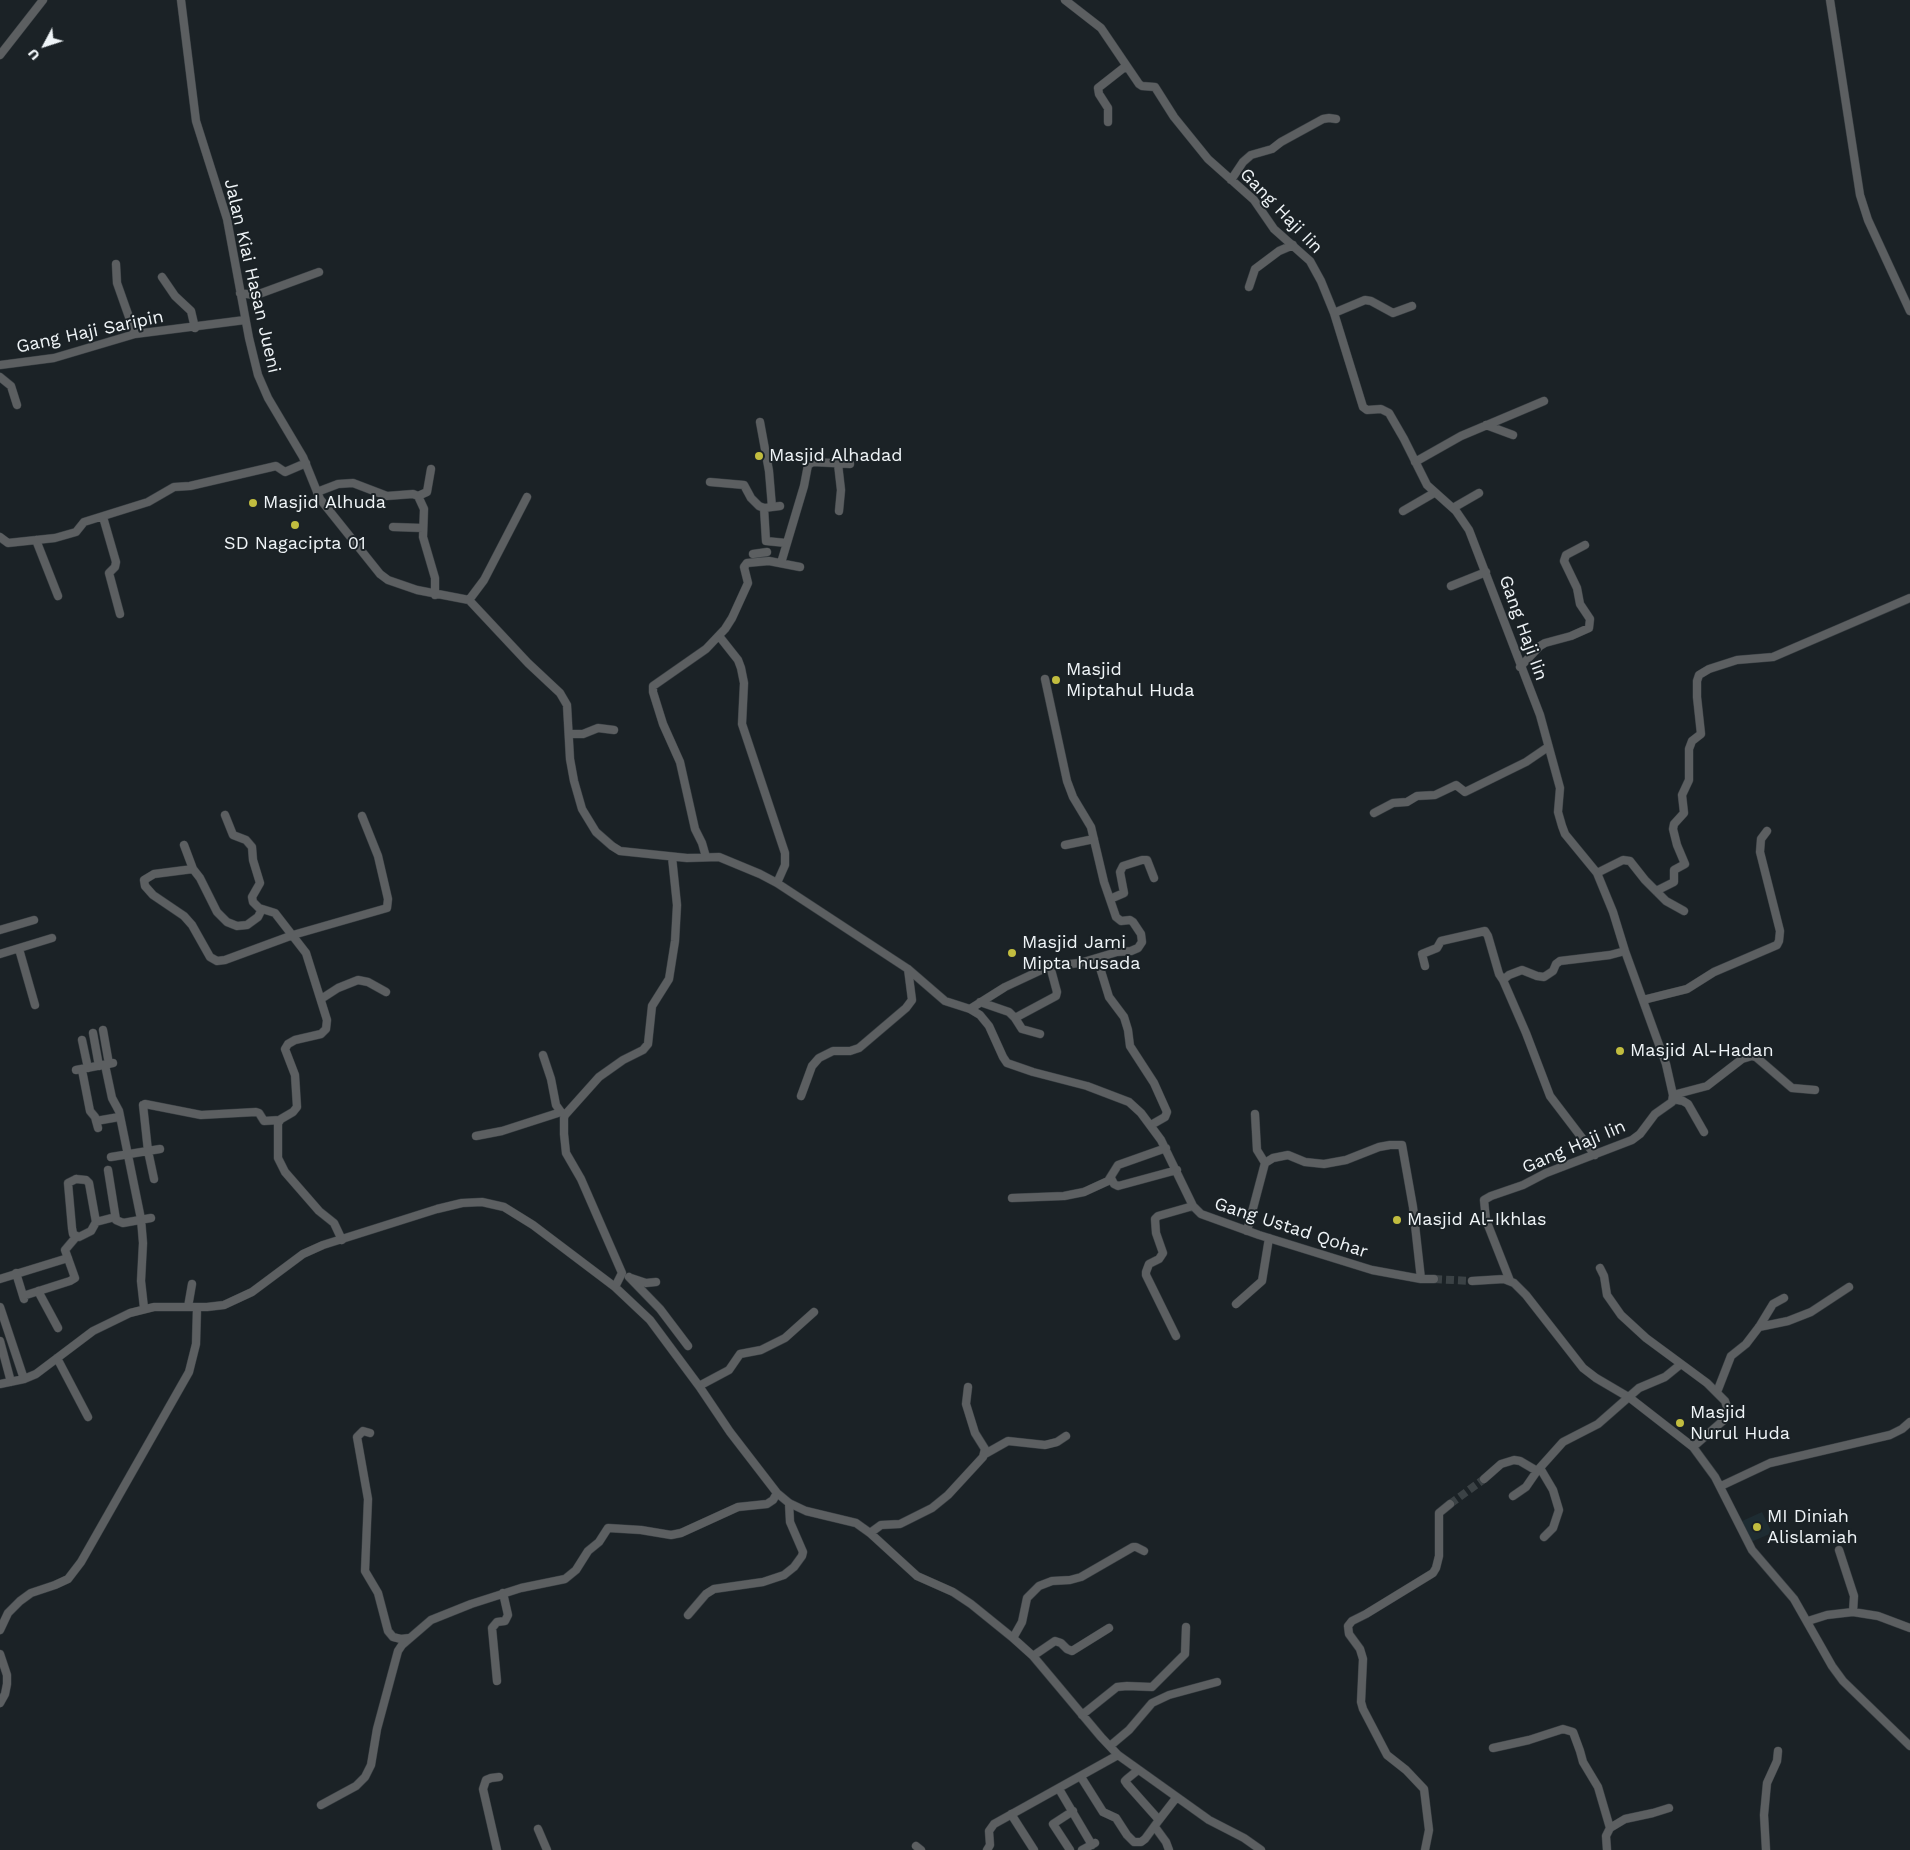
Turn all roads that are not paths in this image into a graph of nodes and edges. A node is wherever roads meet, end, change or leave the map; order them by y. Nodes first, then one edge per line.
1 (43, 0) edge
2 (181, 0) edge
3 (1065, 0) edge
4 (1830, 0) edge
5 (0, 55) edge
6 (1126, 66) junction
7 (1336, 120) dead end
8 (1108, 122) dead end
9 (1231, 180) junction
10 (1293, 245) junction
11 (116, 264) dead end
12 (319, 272) dead end
13 (162, 277) dead end
14 (1249, 287) dead end
15 (240, 292) junction
16 (1412, 306) dead end
17 (1910, 311) edge
18 (1334, 313) junction
19 (245, 320) junction
20 (195, 328) junction
21 (135, 334) junction
22 (0, 365) edge
23 (0, 378) edge
24 (1544, 402) dead end
25 (17, 405) dead end
26 (760, 422) dead end
27 (1486, 425) junction
28 (1513, 435) dead end
29 (1415, 462) junction
30 (306, 463) junction
31 (838, 464) junction
32 (850, 464) dead end
33 (431, 469) dead end
34 (710, 482) dead end
35 (317, 492) junction
36 (1434, 493) junction
37 (1479, 493) dead end
38 (418, 496) junction
39 (526, 497) dead end
40 (780, 506) dead end
41 (768, 508) junction
42 (1452, 508) junction
43 (839, 511) dead end
44 (1403, 511) dead end
45 (103, 517) junction
46 (393, 527) dead end
47 (423, 528) junction
48 (0, 537) edge
49 (36, 540) junction
50 (786, 544) junction
51 (1586, 545) dead end
52 (767, 552) dead end
53 (753, 555) junction
54 (781, 563) junction
55 (800, 567) dead end
56 (1486, 572) junction
57 (1451, 586) dead end
58 (435, 595) junction
59 (58, 596) dead end
60 (1910, 598) edge
61 (469, 600) junction
62 (120, 614) dead end
63 (719, 636) junction
64 (1520, 667) junction
65 (1045, 680) dead end
66 (614, 730) dead end
67 (569, 734) junction
68 (1548, 746) junction
69 (1374, 813) dead end
70 (225, 815) dead end
71 (362, 816) dead end
72 (1767, 831) dead end
73 (1094, 839) junction
74 (184, 845) dead end
75 (1065, 845) dead end
76 (672, 857) junction
77 (706, 857) junction
78 (193, 869) junction
79 (1597, 873) junction
80 (1154, 878) dead end
81 (776, 883) junction
82 (1656, 891) junction
83 (1110, 900) junction
84 (262, 909) junction
85 (1684, 911) dead end
86 (34, 920) dead end
87 (0, 930) edge
88 (293, 934) junction
89 (52, 938) dead end
90 (19, 949) junction
91 (1625, 951) junction
92 (0, 954) edge
93 (1097, 958) junction
94 (1050, 966) junction
95 (1424, 966) dead end
96 (908, 969) junction
97 (1503, 980) junction
98 (386, 992) dead end
99 (321, 999) junction
100 (1643, 1000) junction
101 (980, 1002) junction
102 (35, 1005) dead end
103 (970, 1009) junction
104 (1015, 1018) junction
105 (103, 1030) dead end
106 (93, 1033) dead end
107 (1040, 1034) dead end
108 (82, 1040) dead end
109 (543, 1055) dead end
110 (106, 1064) junction
111 (82, 1069) junction
112 (1815, 1090) dead end
113 (801, 1096) dead end
114 (1673, 1097) junction
115 (563, 1114) junction
116 (1255, 1114) dead end
117 (119, 1117) junction
118 (280, 1120) junction
119 (1151, 1125) junction
120 (1704, 1132) dead end
121 (476, 1136) dead end
122 (160, 1148) dead end
123 (1166, 1148) junction
124 (148, 1151) junction
125 (128, 1154) junction
126 (1595, 1155) junction
127 (111, 1157) dead end
128 (1265, 1163) junction
129 (108, 1170) dead end
130 (1177, 1170) junction
131 (1111, 1178) junction
132 (154, 1179) dead end
133 (1012, 1198) dead end
134 (1193, 1206) junction
135 (115, 1217) junction
136 (151, 1218) dead end
137 (141, 1219) junction
138 (96, 1222) junction
139 (1247, 1231) junction
140 (76, 1237) junction
141 (1269, 1238) junction
142 (342, 1240) junction
143 (68, 1258) junction
144 (1600, 1268) dead end
145 (16, 1273) junction
146 (625, 1275) junction
147 (0, 1279) edge
148 (1421, 1279) junction
149 (1434, 1279) tunnel mouth
150 (1472, 1281) tunnel mouth
151 (1510, 1281) junction
152 (656, 1282) dead end
153 (192, 1284) dead end
154 (615, 1287) junction
155 (1849, 1287) dead end
156 (38, 1291) junction
157 (1784, 1298) dead end
158 (1236, 1304) dead end
159 (0, 1307) edge
160 (188, 1307) junction
161 (144, 1308) junction
162 (197, 1308) junction
163 (814, 1312) dead end
164 (1759, 1327) junction
165 (58, 1328) dead end
166 (1176, 1336) dead end
167 (0, 1341) edge
168 (688, 1346) dead end
169 (58, 1358) junction
170 (1681, 1364) junction
171 (24, 1379) junction
172 (11, 1382) junction
173 (0, 1384) edge
174 (699, 1386) junction
175 (968, 1387) dead end
176 (1717, 1392) junction
177 (1630, 1398) junction
178 (88, 1417) dead end
179 (1910, 1422) edge
180 (370, 1433) dead end
181 (1066, 1436) dead end
182 (1693, 1447) junction
183 (985, 1454) junction
184 (1539, 1470) junction
185 (1484, 1479) tunnel mouth
186 (1720, 1486) junction
187 (777, 1493) junction
188 (1513, 1496) dead end
189 (789, 1502) junction
190 (1450, 1504) tunnel mouth
191 (870, 1533) junction
192 (1544, 1537) dead end
193 (1839, 1550) dead end
194 (1144, 1551) dead end
195 (503, 1594) junction
196 (1853, 1612) junction
197 (688, 1615) dead end
198 (1808, 1621) junction
199 (1186, 1627) dead end
200 (1109, 1628) dead end
201 (1910, 1628) edge
202 (0, 1630) edge
203 (414, 1636) junction
204 (393, 1637) junction
205 (1013, 1638) junction
206 (398, 1651) junction
207 (0, 1654) edge
208 (1033, 1656) junction
209 (497, 1682) dead end
210 (1217, 1682) dead end
211 (0, 1703) edge
212 (1082, 1714) junction
213 (1113, 1743) junction
214 (1910, 1746) edge
215 (1493, 1748) dead end
216 (1778, 1751) dead end
217 (1118, 1755) junction
218 (1138, 1770) junction
219 (1081, 1777) junction
220 (499, 1778) dead end
221 (1059, 1789) junction
222 (1176, 1798) junction
223 (321, 1805) dead end
224 (1669, 1808) dead end
225 (1073, 1811) junction
226 (1011, 1814) junction
227 (1157, 1823) junction
228 (1610, 1828) junction
229 (538, 1829) dead end
230 (990, 1849) edge
231 (497, 1850) edge
232 (547, 1850) edge
233 (1034, 1850) edge
234 (1070, 1850) edge
235 (1082, 1850) edge
236 (1169, 1850) edge
237 (1261, 1850) edge
238 (1425, 1850) edge
239 (1607, 1850) edge
240 (1766, 1850) edge

1 - 5 street
2 - 15 street, Jalan Kiai Hasan Jueni
3 - 6 street, Gang Haji Iin
4 - 17 street
6 - 8 street
6 - 9 street, Gang Haji Iin
7 - 9 street
9 - 10 street, Gang Haji Iin
10 - 14 street
10 - 18 street, Gang Haji Iin
11 - 21 street
12 - 15 street
13 - 20 street
15 - 19 street, Jalan Kiai Hasan Jueni
16 - 18 street
18 - 29 street, Gang Haji Iin
19 - 20 street, Gang Haji Saripin
19 - 30 street, Jalan Kiai Hasan Jueni
20 - 21 street, Gang Haji Saripin
21 - 22 street, Gang Haji Saripin
23 - 25 street
24 - 27 street
26 - 41 street
27 - 28 street
27 - 29 street
29 - 36 street, Gang Haji Iin
30 - 35 street, Jalan Kiai Hasan Jueni
30 - 45 street
31 - 32 street
31 - 43 street
31 - 50 street
33 - 38 street
34 - 41 street
35 - 38 street
35 - 58 street, Jalan Kiai Hasan Jueni
36 - 42 street, Gang Haji Iin
36 - 44 street
37 - 42 street
38 - 47 street
39 - 61 street
40 - 41 street
41 - 50 street
42 - 56 street, Gang Haji Iin
45 - 49 street
45 - 62 street
46 - 47 street
47 - 58 street
48 - 49 street
49 - 59 street
50 - 54 street
51 - 64 street
52 - 53 street
53 - 54 street
53 - 63 street
54 - 55 street
56 - 57 street
56 - 64 street, Gang Haji Iin
58 - 61 street, Jalan Kiai Hasan Jueni
60 - 82 street
61 - 67 street
63 - 77 street
63 - 81 street
64 - 68 street, Gang Haji Iin
65 - 73 street
66 - 67 street
67 - 76 street
68 - 69 street
68 - 79 street, Gang Haji Iin
70 - 84 street
71 - 88 street
72 - 100 street
73 - 75 street
73 - 83 street
74 - 78 street
76 - 77 street
76 - 115 street
77 - 81 street
78 - 84 street
78 - 88 street
79 - 82 street
79 - 91 street, Gang Haji Iin
80 - 83 street
81 - 96 street
82 - 85 street
83 - 93 street
84 - 88 street
86 - 87 street
88 - 99 street
89 - 90 street
90 - 92 street
90 - 102 street
91 - 97 street
91 - 100 street, Gang Haji Iin
93 - 94 street
93 - 119 street
94 - 101 street
94 - 104 street
95 - 97 street
96 - 103 street, Gang Ustad Qohar
96 - 113 street
97 - 126 street
98 - 99 street
99 - 118 street
100 - 114 street, Gang Haji Iin
101 - 103 street
101 - 104 street
103 - 119 street, Gang Ustad Qohar
104 - 107 street
105 - 110 street
106 - 110 street
108 - 111 street
109 - 115 street
110 - 111 street
110 - 117 street
111 - 117 street
112 - 114 street
114 - 120 street
114 - 126 street, Gang Haji Iin
115 - 121 street
115 - 146 street
116 - 128 street
117 - 125 street
118 - 124 street
118 - 142 street
119 - 123 street, Gang Ustad Qohar
122 - 124 street
123 - 130 street, Gang Ustad Qohar
123 - 131 street
124 - 125 street
124 - 132 street
125 - 127 street
125 - 137 street
126 - 151 street, Gang Haji Iin
128 - 139 street
128 - 148 street
129 - 135 street
130 - 131 street
130 - 134 street, Gang Ustad Qohar
131 - 133 street
134 - 139 street, Gang Ustad Qohar
134 - 166 street
135 - 137 street
135 - 138 street
136 - 137 street
137 - 161 street
138 - 140 street
138 - 140 street
139 - 141 street, Gang Ustad Qohar
140 - 143 street
141 - 148 street, Gang Ustad Qohar
141 - 158 street
142 - 154 street
142 - 162 street
143 - 145 street
143 - 156 street
144 - 170 street
145 - 147 street
145 - 156 street
146 - 152 street
146 - 154 street
146 - 168 street
148 - 149 street, Gang Ustad Qohar
150 - 151 street
151 - 177 street
153 - 160 street
154 - 174 street
155 - 164 street
156 - 165 street
157 - 164 street
159 - 171 street
160 - 161 street
160 - 162 street
161 - 169 street
162 - 202 street
163 - 174 street
164 - 176 street
167 - 172 street
169 - 171 street
169 - 178 street
170 - 176 street
170 - 177 street
171 - 172 street
172 - 173 street
174 - 187 street
175 - 183 street
176 - 182 street
177 - 182 street
177 - 184 street
179 - 186 street
180 - 204 street
181 - 183 street
182 - 186 street
183 - 191 street
184 - 185 street
184 - 188 street
184 - 192 street
186 - 198 street
187 - 189 street
187 - 195 street
189 - 191 street
189 - 197 street
190 - 238 street
191 - 205 street
193 - 196 street
194 - 205 street
195 - 203 street
195 - 209 street
196 - 198 street
196 - 201 street
198 - 214 street
199 - 212 street
200 - 208 street
203 - 204 street
203 - 206 street
204 - 206 street
205 - 208 street
206 - 223 street
207 - 211 street
208 - 212 street
210 - 213 street
212 - 213 street
213 - 217 street
215 - 228 street
216 - 240 street
217 - 218 street
217 - 219 street
218 - 222 street
218 - 227 street
219 - 221 street
219 - 227 street
220 - 231 street
221 - 225 street
221 - 226 street
222 - 227 street
222 - 237 street
224 - 228 street
225 - 234 street
225 - 235 street
226 - 230 street
226 - 233 street
227 - 236 street
228 - 239 street
229 - 232 street

